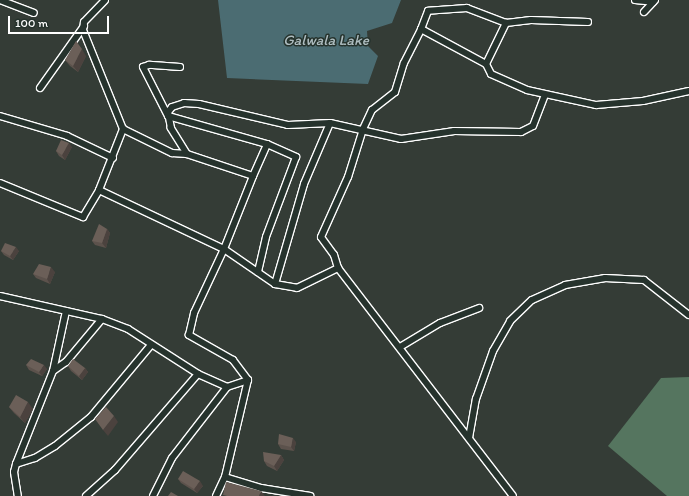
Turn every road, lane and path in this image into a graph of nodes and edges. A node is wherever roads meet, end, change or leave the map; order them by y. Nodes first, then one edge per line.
1 (0, 0) edge
2 (105, 0) edge
3 (635, 0) edge
4 (654, 1) edge
5 (644, 12) dead end
6 (34, 13) dead end
7 (588, 22) dead end
8 (506, 23) junction
9 (84, 26) junction
10 (420, 29) junction
11 (486, 64) junction
12 (180, 67) dead end
13 (40, 88) dead end
14 (689, 92) edge
15 (545, 95) junction
16 (0, 116) edge
17 (168, 116) junction
18 (330, 123) junction
19 (123, 129) junction
20 (363, 129) junction
21 (267, 144) junction
22 (187, 154) junction
23 (113, 158) junction
24 (253, 176) junction
25 (0, 183) edge
26 (99, 190) junction
27 (224, 249) junction
28 (338, 268) junction
29 (258, 272) junction
30 (275, 284) junction
31 (0, 296) edge
32 (479, 308) dead end
33 (66, 311) junction
34 (689, 315) edge
35 (102, 319) junction
36 (151, 345) junction
37 (400, 347) junction
38 (53, 371) junction
39 (198, 374) junction
40 (248, 380) junction
41 (227, 386) junction
42 (469, 438) junction
43 (16, 464) junction
44 (225, 477) junction
45 (18, 496) edge
46 (86, 496) edge
47 (153, 496) edge
48 (216, 496) edge
49 (310, 496) edge
50 (513, 496) edge

1 - 6 street
2 - 9 street
3 - 4 street
4 - 5 street
7 - 8 street
8 - 10 street
8 - 11 street
9 - 13 street
9 - 19 street
10 - 11 street
10 - 20 street
11 - 15 street
12 - 17 street
14 - 15 street
15 - 20 street
16 - 23 street
17 - 18 street
17 - 21 street
17 - 22 street
18 - 20 street
18 - 30 street
19 - 22 street
19 - 23 street
20 - 28 street
21 - 24 street
21 - 29 street
22 - 24 street
23 - 26 street
24 - 27 street
25 - 26 street
26 - 27 street
27 - 29 street
27 - 40 street
28 - 30 street
28 - 37 street
29 - 30 street
31 - 33 street
32 - 37 street
33 - 35 street
33 - 38 street
34 - 42 street
35 - 36 street
35 - 38 street
36 - 39 street
36 - 43 street
37 - 42 street
38 - 43 street
39 - 41 street
39 - 46 street
40 - 41 street
40 - 44 street
41 - 47 street
42 - 50 street
43 - 45 street
44 - 48 street
44 - 49 street

